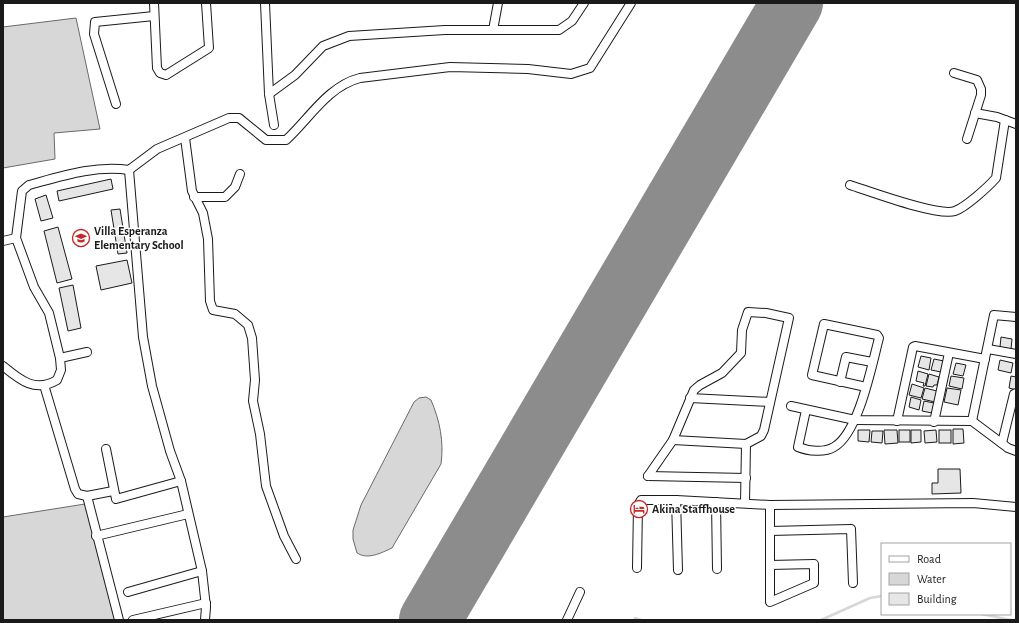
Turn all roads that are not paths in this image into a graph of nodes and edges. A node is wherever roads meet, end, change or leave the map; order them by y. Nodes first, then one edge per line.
1 (154, 3) edge
2 (206, 3) edge
3 (265, 3) edge
4 (498, 3) edge
5 (584, 3) edge
6 (631, 3) edge
7 (154, 16) junction
8 (493, 30) junction
9 (954, 73) dead end
10 (269, 94) junction
11 (116, 104) dead end
12 (975, 113) junction
13 (1005, 120) junction
14 (1016, 124) edge
15 (274, 125) dead end
16 (185, 138) junction
17 (967, 139) dead end
18 (130, 170) junction
19 (240, 174) dead end
20 (850, 185) dead end
21 (194, 197) junction
22 (16, 238) junction
23 (3, 241) edge
24 (1016, 317) edge
25 (988, 349) junction
26 (87, 352) dead end
27 (949, 353) junction
28 (1016, 354) edge
29 (60, 358) junction
30 (985, 359) junction
31 (872, 362) junction
32 (3, 366) edge
33 (840, 382) junction
34 (44, 385) junction
35 (866, 387) junction
36 (1016, 393) edge
37 (690, 398) junction
38 (770, 402) junction
39 (791, 406) dead end
40 (806, 410) junction
41 (855, 420) junction
42 (897, 421) junction
43 (972, 421) junction
44 (934, 422) junction
45 (673, 440) junction
46 (1002, 443) junction
47 (746, 444) junction
48 (106, 449) dead end
49 (1016, 451) edge
50 (746, 478) junction
51 (181, 481) junction
52 (113, 491) junction
53 (87, 496) junction
54 (676, 500) junction
55 (716, 502) junction
56 (745, 503) junction
57 (770, 505) junction
58 (1016, 507) edge
59 (188, 514) junction
60 (770, 530) junction
61 (96, 536) junction
62 (296, 559) dead end
63 (770, 565) junction
64 (638, 568) dead end
65 (717, 569) dead end
66 (678, 570) dead end
67 (202, 571) junction
68 (853, 583) dead end
69 (128, 592) dead end
70 (580, 592) dead end
71 (206, 603) junction
72 (119, 620) edge
73 (132, 620) edge
74 (205, 620) edge
75 (567, 620) edge

1 - 7 street
2 - 7 street
3 - 10 street
4 - 8 street
5 - 8 street
6 - 16 street
7 - 11 street
8 - 10 street
9 - 12 street
10 - 15 street
12 - 13 street
12 - 17 street
13 - 14 street
13 - 20 street
16 - 18 street
16 - 21 street
18 - 22 street
18 - 51 street
19 - 21 street
21 - 62 street
22 - 23 street
22 - 29 street
24 - 25 street
25 - 28 street
25 - 30 street
26 - 29 street
27 - 30 street
27 - 42 street
27 - 44 street
29 - 34 street
30 - 43 street
31 - 33 street
31 - 33 street
31 - 35 street
32 - 34 street
33 - 35 street
34 - 53 street
35 - 41 street
36 - 46 street
37 - 38 street
37 - 38 street
37 - 45 street
38 - 47 street
39 - 40 street
40 - 41 street
40 - 41 street
41 - 42 street
42 - 44 street
43 - 44 street
43 - 46 street
45 - 47 street
45 - 50 street
46 - 49 street
47 - 50 street
48 - 52 street
50 - 56 street
51 - 52 street
51 - 59 street
52 - 53 street
53 - 61 street
54 - 55 street
54 - 64 street
54 - 66 street
55 - 56 street
55 - 65 street
56 - 57 street
57 - 58 street
57 - 60 street
59 - 61 street
59 - 67 street
60 - 63 street
60 - 68 street
61 - 72 street
63 - 63 street
67 - 69 street
67 - 71 street
70 - 75 street
71 - 73 street
71 - 74 street

